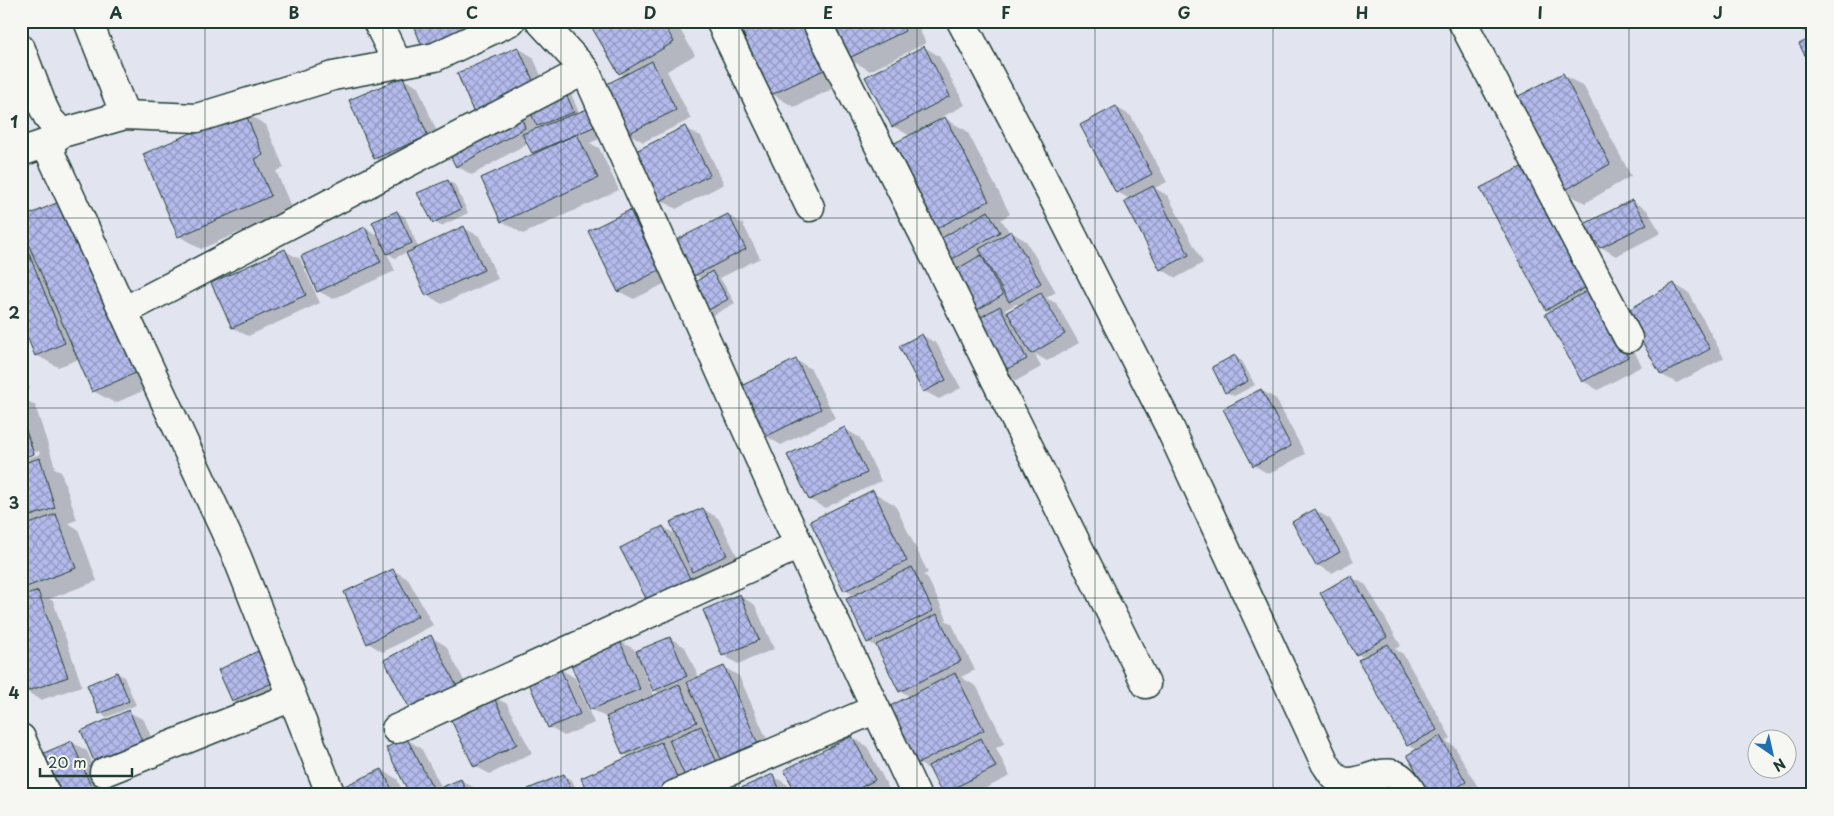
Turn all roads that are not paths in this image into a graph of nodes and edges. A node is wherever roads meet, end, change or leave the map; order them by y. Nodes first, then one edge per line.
1 (88, 21) edge
2 (377, 21) edge
3 (511, 21) edge
4 (540, 21) edge
5 (720, 21) edge
6 (816, 21) edge
7 (962, 21) edge
8 (1462, 21) edge
9 (21, 49) edge
10 (398, 64) junction
11 (585, 70) junction
12 (125, 115) junction
13 (56, 138) junction
14 (21, 152) edge
15 (810, 207) dead end
16 (124, 311) junction
17 (1628, 338) dead end
18 (800, 546) junction
19 (1146, 684) dead end
20 (292, 697) junction
21 (876, 709) junction
22 (396, 729) dead end
23 (21, 738) edge
24 (104, 772) dead end
25 (46, 795) edge
26 (331, 795) edge
27 (674, 795) edge
28 (916, 795) edge
29 (1413, 795) edge

1 - 12 street
2 - 10 street
3 - 10 street
4 - 11 street
5 - 15 street
6 - 19 street
7 - 29 street
8 - 17 street
9 - 13 street
10 - 12 street
11 - 16 street
11 - 18 street
12 - 13 street
13 - 14 street
13 - 16 street
16 - 20 street
18 - 21 street
18 - 22 street
20 - 24 street
20 - 26 street
21 - 27 street
21 - 28 street
23 - 25 street

